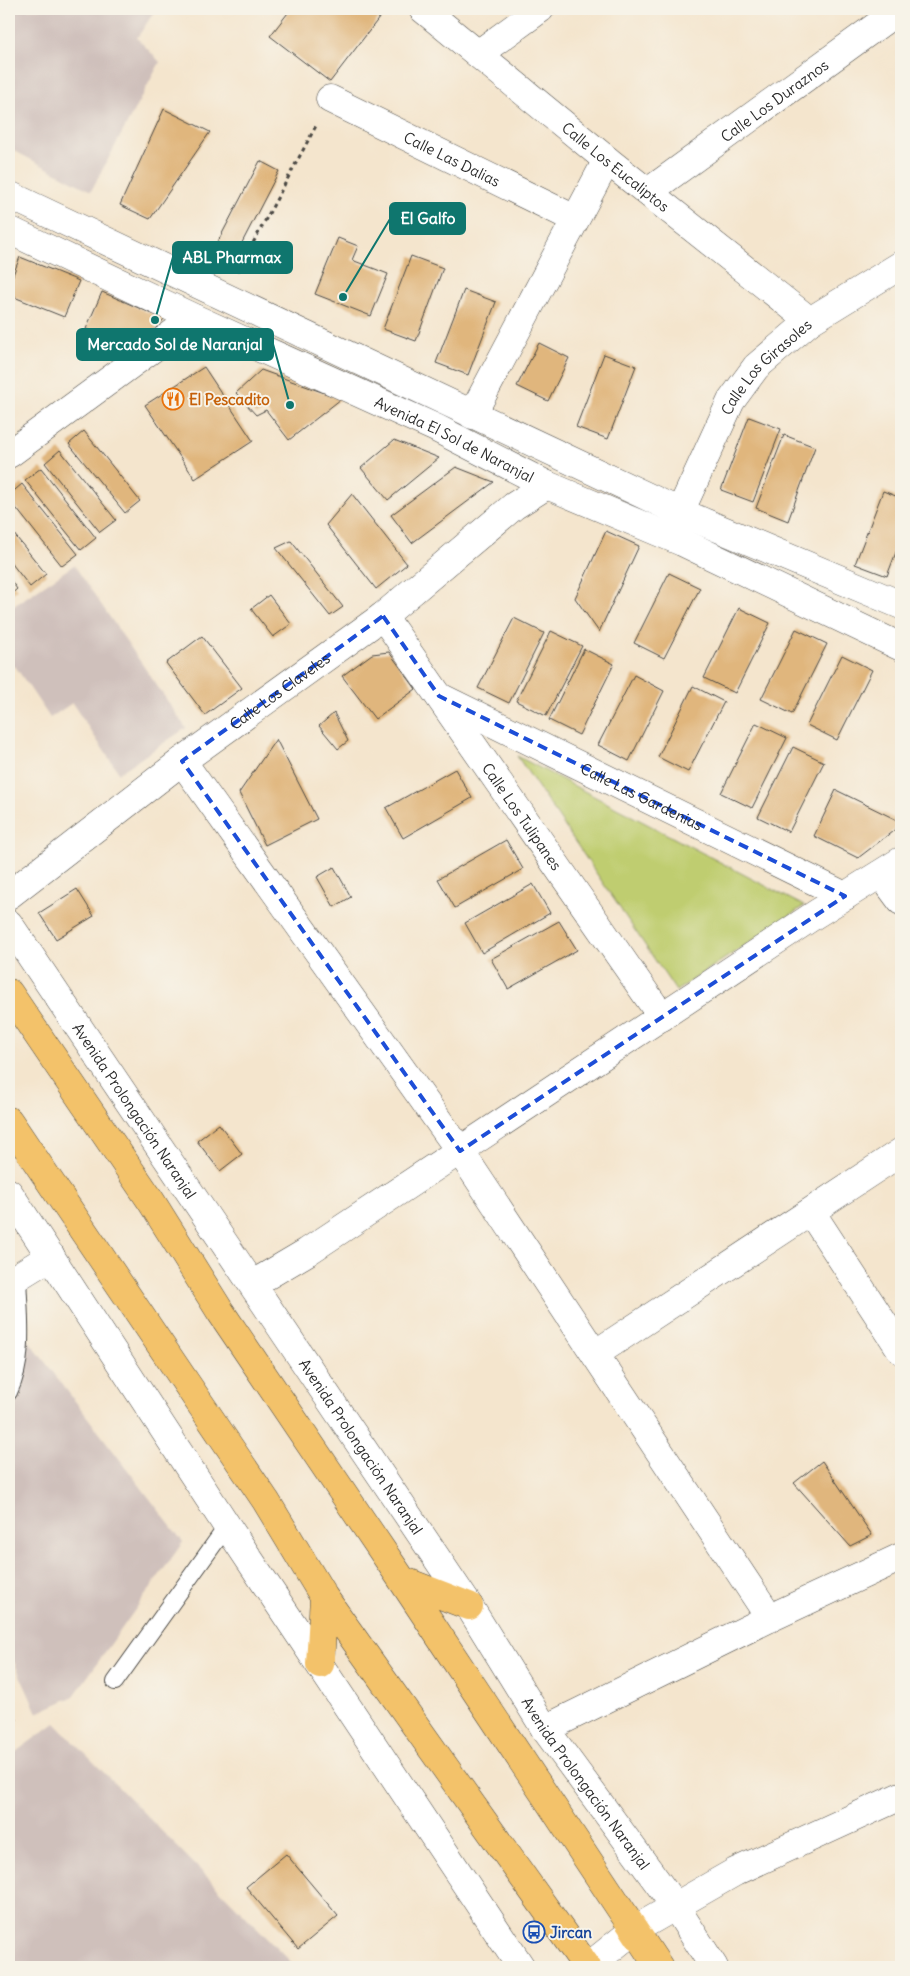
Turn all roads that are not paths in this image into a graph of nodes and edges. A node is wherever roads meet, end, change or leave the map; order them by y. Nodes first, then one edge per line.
1 (423, 9) edge
2 (540, 9) edge
3 (900, 9) edge
4 (478, 54) junction
5 (330, 99) road end
6 (607, 160) junction
7 (648, 192) junction
8 (9, 195) edge
9 (575, 219) junction
10 (9, 230) edge
11 (901, 265) edge
12 (194, 318) junction
13 (810, 321) junction
14 (472, 415) junction
15 (9, 454) edge
16 (547, 485) junction
17 (680, 512) junction
18 (901, 605) edge
19 (383, 616) junction
20 (901, 647) edge
21 (438, 696) junction
22 (182, 761) junction
23 (891, 867) edge
24 (9, 895) edge
25 (845, 896) junction
26 (901, 901) edge
27 (9, 924) edge
28 (9, 993) edge
29 (662, 1016) junction
30 (9, 1121) edge
31 (460, 1151) junction
32 (901, 1152) edge
33 (9, 1192) edge
34 (811, 1212) junction
35 (50, 1256) junction
36 (13, 1279) edge
37 (253, 1284) junction
38 (901, 1350) edge
39 (595, 1354) junction
40 (9, 1392) edge
41 (228, 1526) junction
42 (901, 1557) edge
43 (402, 1580) junction
44 (324, 1597) junction
45 (469, 1606) junction
46 (770, 1618) junction
47 (320, 1664) junction
48 (114, 1682) dead end
49 (545, 1729) junction
50 (901, 1796) edge
51 (675, 1906) junction
52 (634, 1930) junction
53 (521, 1967) edge
54 (588, 1967) edge
55 (659, 1967) edge
56 (714, 1967) edge

1 - 4 street, Calle Los Eucaliptos
2 - 4 street
3 - 7 street, Calle Los Duraznos
4 - 6 street, Calle Los Eucaliptos
5 - 9 street, Calle Las Dalias
6 - 7 street, Calle Los Eucaliptos
6 - 9 street
7 - 13 street, Calle Los Eucaliptos
8 - 14 street, Avenida El Sol de Naranjal
9 - 14 street
10 - 12 street, Avenida El Sol de Naranjal
11 - 13 street, Calle Los Girasoles
12 - 15 street
12 - 16 street, Avenida El Sol de Naranjal
13 - 17 street, Calle Los Girasoles
14 - 17 street, Avenida El Sol de Naranjal
16 - 19 street, Calle Los Claveles
16 - 20 street, Avenida El Sol de Naranjal
17 - 18 street, Avenida El Sol de Naranjal
19 - 21 street, Calle Los Tulipanes
19 - 22 street, Calle Los Claveles
21 - 25 street, Calle Las Gardenias
21 - 29 street, Calle Los Tulipanes
22 - 24 street, Calle Los Claveles
22 - 31 street
23 - 25 street
23 - 26 street
25 - 29 street
27 - 37 street, Avenida Prolongación Naranjal
28 - 43 main road
29 - 31 street
30 - 44 main road
31 - 37 street
31 - 39 street
32 - 34 street
33 - 35 street
34 - 38 street
34 - 39 street
35 - 36 street
35 - 41 street
36 - 40 lane
37 - 45 street, Avenida Prolongación Naranjal
39 - 46 street
41 - 47 street
41 - 48 lane
42 - 46 street
43 - 45 main road
43 - 52 main road
44 - 47 main road
44 - 54 main road
45 - 49 street, Avenida Prolongación Naranjal
46 - 49 street
47 - 53 street
49 - 51 street, Avenida Prolongación Naranjal
50 - 51 street
51 - 52 street
51 - 56 street, Avenida Prolongación Naranjal
52 - 54 street
52 - 55 main road

